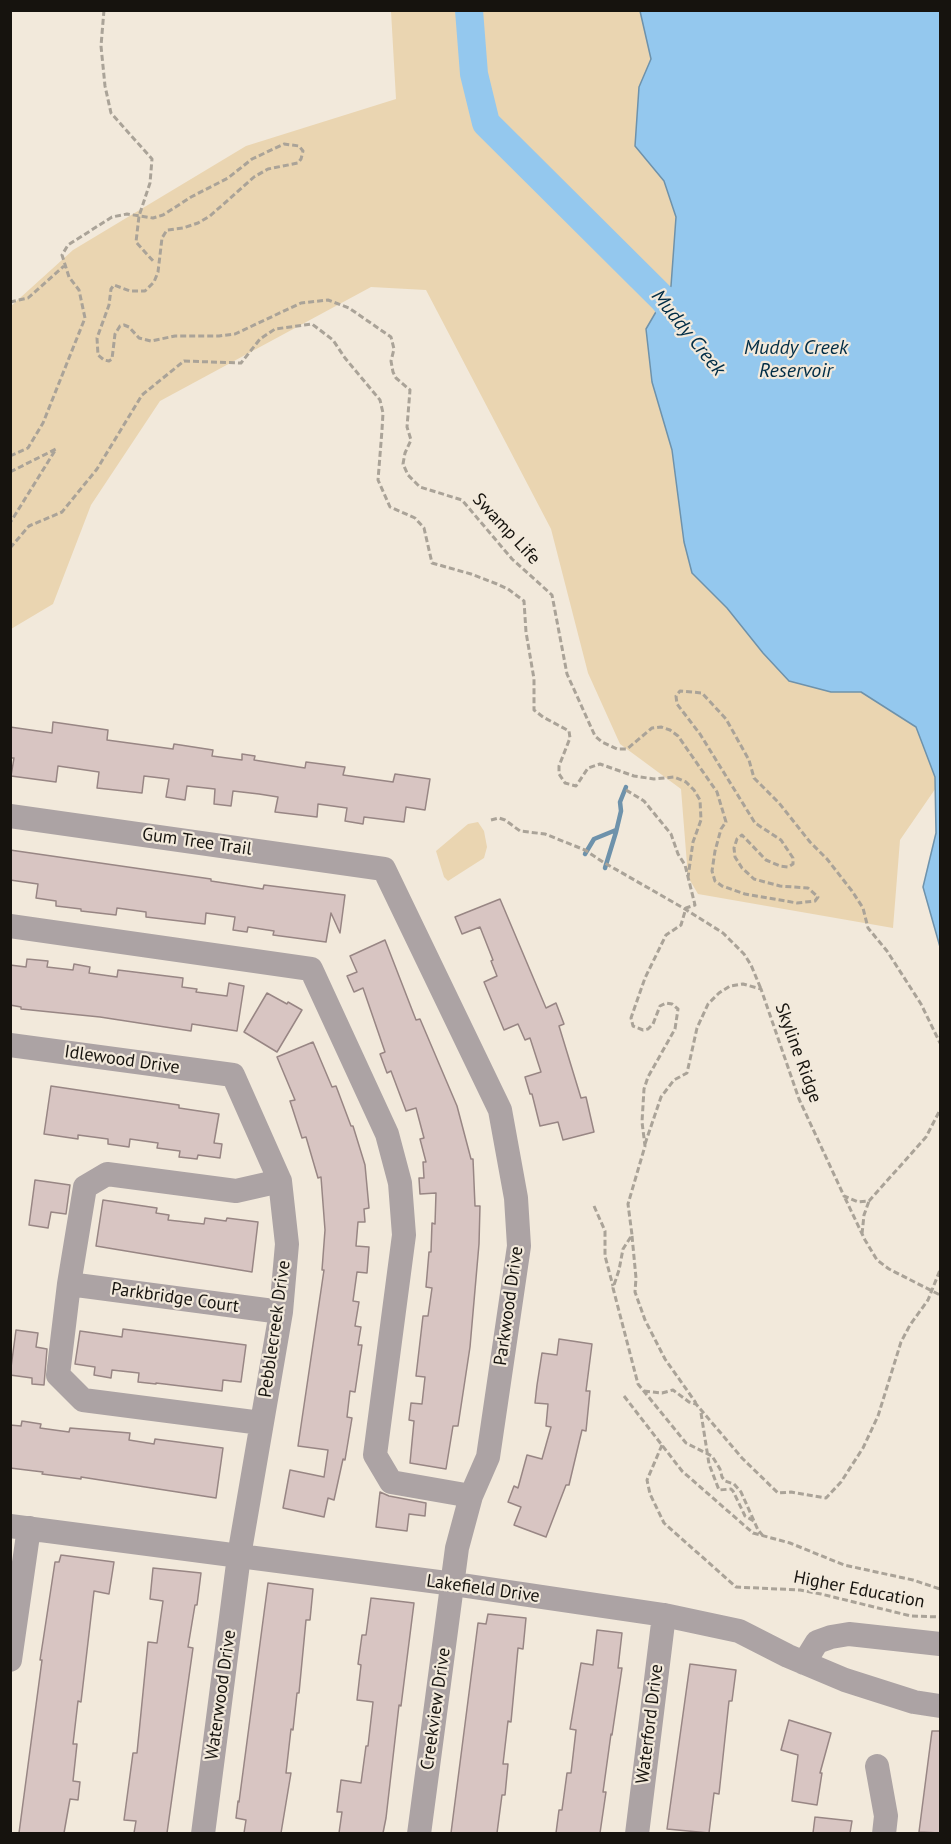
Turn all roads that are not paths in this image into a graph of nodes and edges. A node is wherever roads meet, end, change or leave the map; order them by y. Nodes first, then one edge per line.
1 (10, 816) edge
2 (384, 868) joint
3 (10, 926) edge
4 (10, 1045) edge
5 (233, 1075) joint
6 (280, 1180) junction
7 (69, 1284) junction
8 (281, 1312) junction
9 (261, 1423) junction
10 (471, 1496) junction
11 (20, 1527) edge
12 (239, 1556) junction
13 (454, 1584) junction
14 (664, 1615) junction
15 (940, 1644) edge
16 (10, 1660) edge
17 (804, 1663) junction
18 (940, 1706) edge
19 (877, 1766) dead end
20 (203, 1833) edge
21 (419, 1833) edge
22 (637, 1833) edge
23 (884, 1833) edge

1 - 2 street, Gum Tree Trail
2 - 10 street, Parkwood Drive
3 - 10 street
4 - 5 street, Idlewood Drive
5 - 6 street, Pebblecreek Drive
6 - 7 street
6 - 8 street, Pebblecreek Drive
7 - 8 street, Parkbridge Court
7 - 9 street
8 - 9 street, Pebblecreek Drive
9 - 12 street, Pebblecreek Drive
10 - 13 street, Parkwood Drive
11 - 12 street, Lakefield Drive
11 - 16 street
12 - 13 street, Lakefield Drive
12 - 20 street, Waterwood Drive
13 - 14 street, Lakefield Drive
13 - 21 street, Creekview Drive
14 - 17 street, Lakefield Drive
14 - 22 street, Waterford Drive
15 - 17 street
17 - 18 street, Lakefield Drive
19 - 23 street

